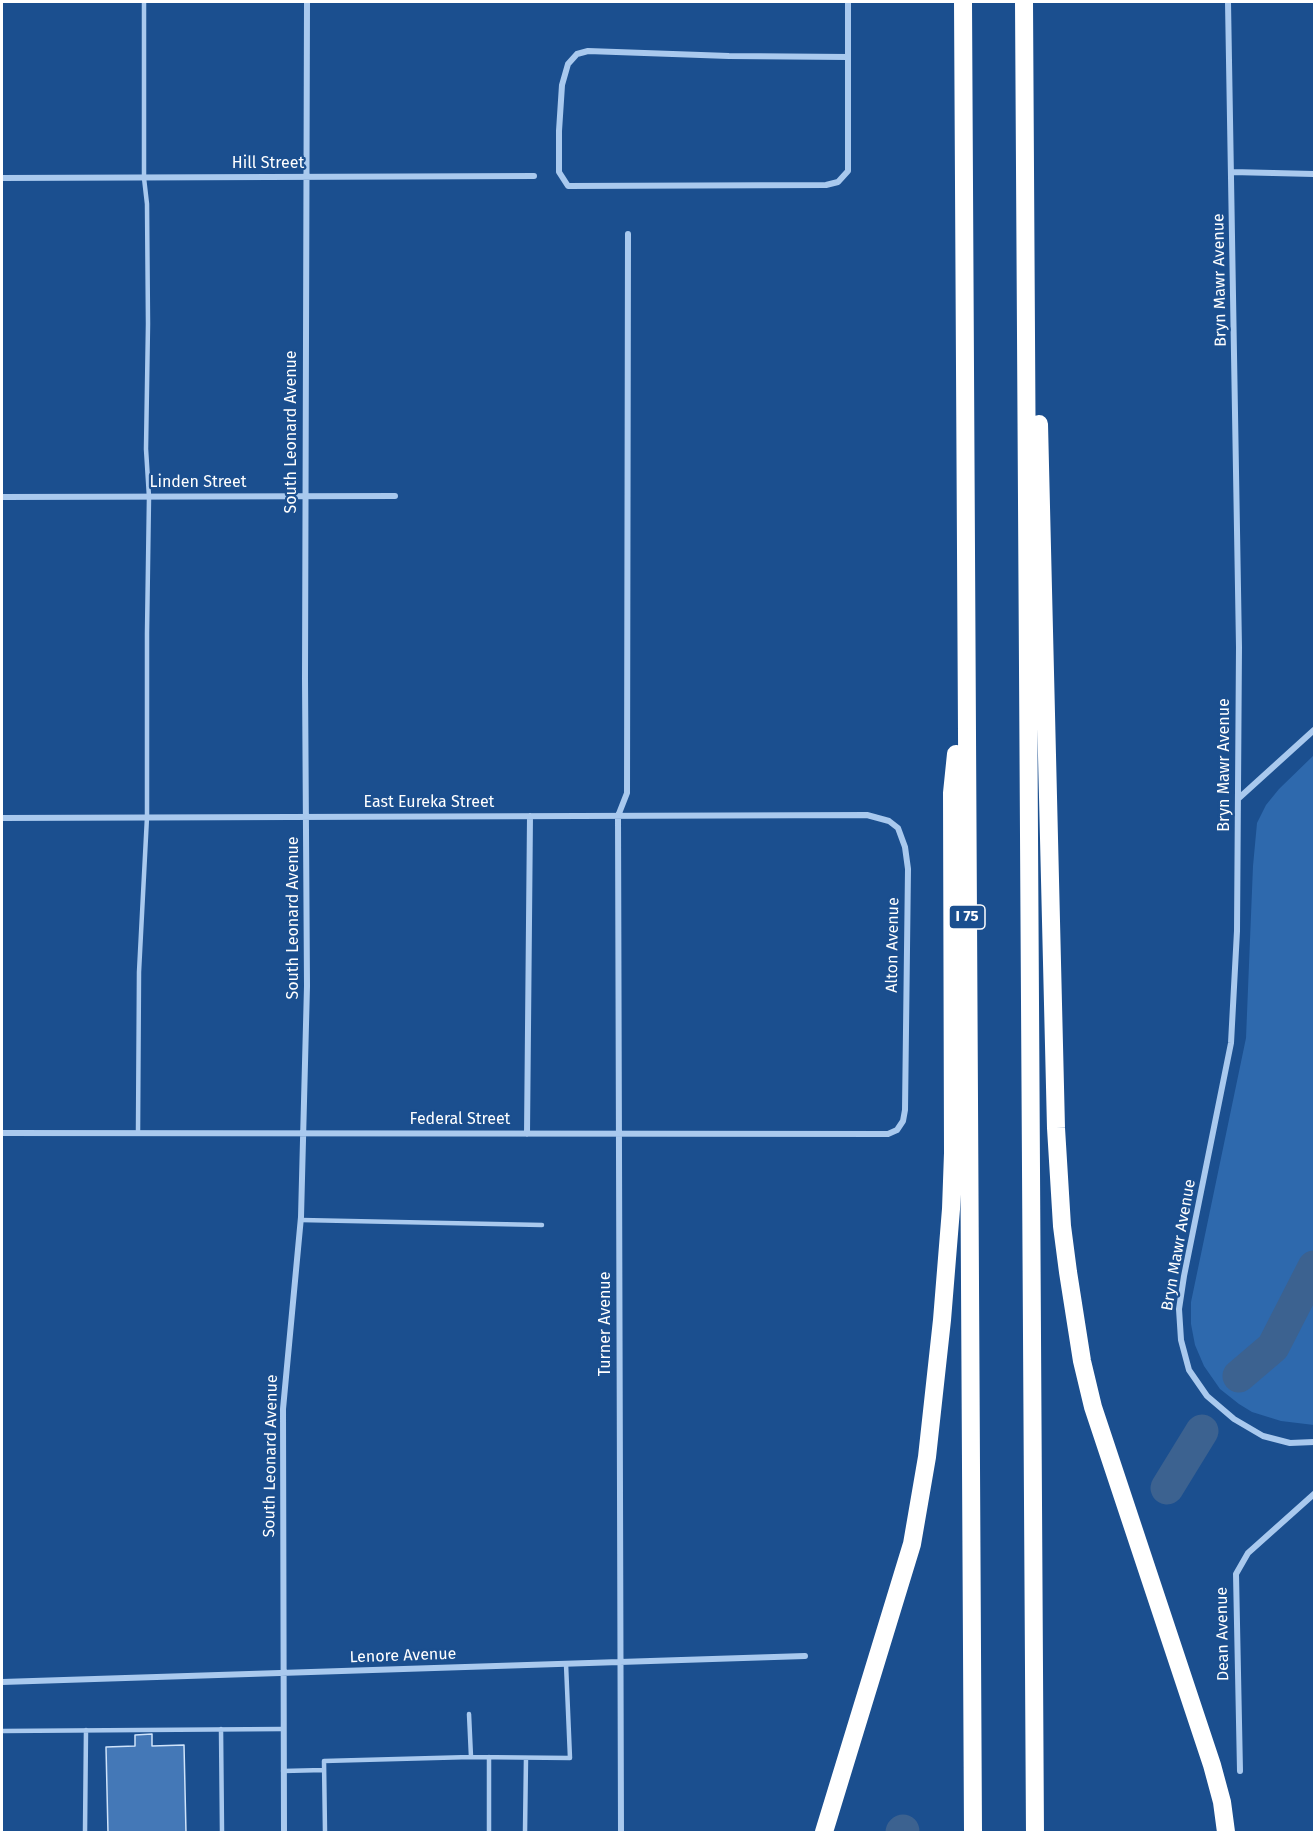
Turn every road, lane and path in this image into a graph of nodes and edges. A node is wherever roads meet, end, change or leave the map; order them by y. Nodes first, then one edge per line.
1 (144, 2) edge
2 (307, 2) edge
3 (848, 2) edge
4 (963, 2) edge
5 (1024, 2) edge
6 (1228, 2) edge
7 (848, 57) junction
8 (1024, 94) junction
9 (1232, 172) junction
10 (1314, 174) edge
11 (534, 176) dead end
12 (2, 177) edge
13 (144, 177) junction
14 (306, 177) junction
15 (628, 234) dead end
16 (395, 496) dead end
17 (2, 497) edge
18 (149, 497) junction
19 (305, 497) junction
20 (966, 707) junction
21 (1314, 730) edge
22 (1239, 798) junction
23 (856, 815) joint
24 (530, 816) junction
25 (618, 816) junction
26 (147, 817) junction
27 (307, 817) junction
28 (2, 818) edge
29 (905, 1110) joint
30 (2, 1133) edge
31 (138, 1133) junction
32 (303, 1133) junction
33 (527, 1134) junction
34 (619, 1134) junction
35 (301, 1220) junction
36 (542, 1225) dead end
37 (1314, 1442) edge
38 (1314, 1494) edge
39 (805, 1656) dead end
40 (620, 1662) junction
41 (566, 1664) junction
42 (282, 1673) junction
43 (2, 1682) edge
44 (469, 1714) dead end
45 (221, 1729) junction
46 (283, 1729) junction
47 (86, 1730) junction
48 (2, 1731) edge
49 (471, 1757) junction
50 (489, 1757) junction
51 (526, 1758) junction
52 (324, 1770) junction
53 (284, 1771) junction
54 (1240, 1771) dead end
55 (85, 1833) edge
56 (222, 1833) edge
57 (284, 1833) edge
58 (325, 1833) edge
59 (489, 1833) edge
60 (525, 1833) edge
61 (621, 1833) edge
62 (825, 1833) edge
63 (973, 1833) edge
64 (1035, 1833) edge
65 (1226, 1833) edge

1 - 13 lane
2 - 14 street, South Leonard Avenue
3 - 7 street
4 - 20 highway, I 75
5 - 8 highway
6 - 9 street, Bryn Mawr Avenue
7 - 7 street
8 - 64 highway
8 - 65 highway
9 - 10 street
9 - 22 street, Bryn Mawr Avenue
11 - 14 street, Hill Street
12 - 13 street, Hill Street
13 - 14 street, Hill Street
13 - 18 lane
14 - 19 street, South Leonard Avenue
15 - 25 street, Turner Avenue
16 - 19 street, Linden Street
17 - 18 street, Linden Street
18 - 19 street, Linden Street
18 - 26 lane
19 - 27 street, South Leonard Avenue
20 - 62 highway
20 - 63 highway, I 75
21 - 22 street
22 - 37 street, Bryn Mawr Avenue
23 - 25 street, East Eureka Street
23 - 29 street, Alton Avenue
24 - 25 street, East Eureka Street
24 - 27 street, East Eureka Street
24 - 33 street
25 - 34 street, Turner Avenue
26 - 27 street, East Eureka Street
26 - 28 street, East Eureka Street
26 - 31 lane
27 - 32 street, South Leonard Avenue
29 - 34 street, Federal Street
30 - 31 street, Federal Street
31 - 32 street, Federal Street
32 - 33 street, Federal Street
32 - 35 street, South Leonard Avenue
33 - 34 street, Federal Street
34 - 40 street, Turner Avenue
35 - 36 lane
35 - 42 street, South Leonard Avenue
38 - 54 street, Dean Avenue
39 - 40 street, Lenore Avenue
40 - 41 street, Lenore Avenue
40 - 61 street, Turner Avenue
41 - 42 street, Lenore Avenue
41 - 51 lane
42 - 43 street, Lenore Avenue
42 - 46 street, South Leonard Avenue
44 - 49 lane
45 - 46 lane
45 - 47 lane
45 - 56 lane
46 - 53 street, South Leonard Avenue
47 - 48 lane
47 - 55 lane
49 - 50 lane
49 - 52 lane
50 - 51 lane
50 - 59 lane
51 - 60 lane
52 - 53 lane
52 - 58 lane
53 - 57 street, South Leonard Avenue

